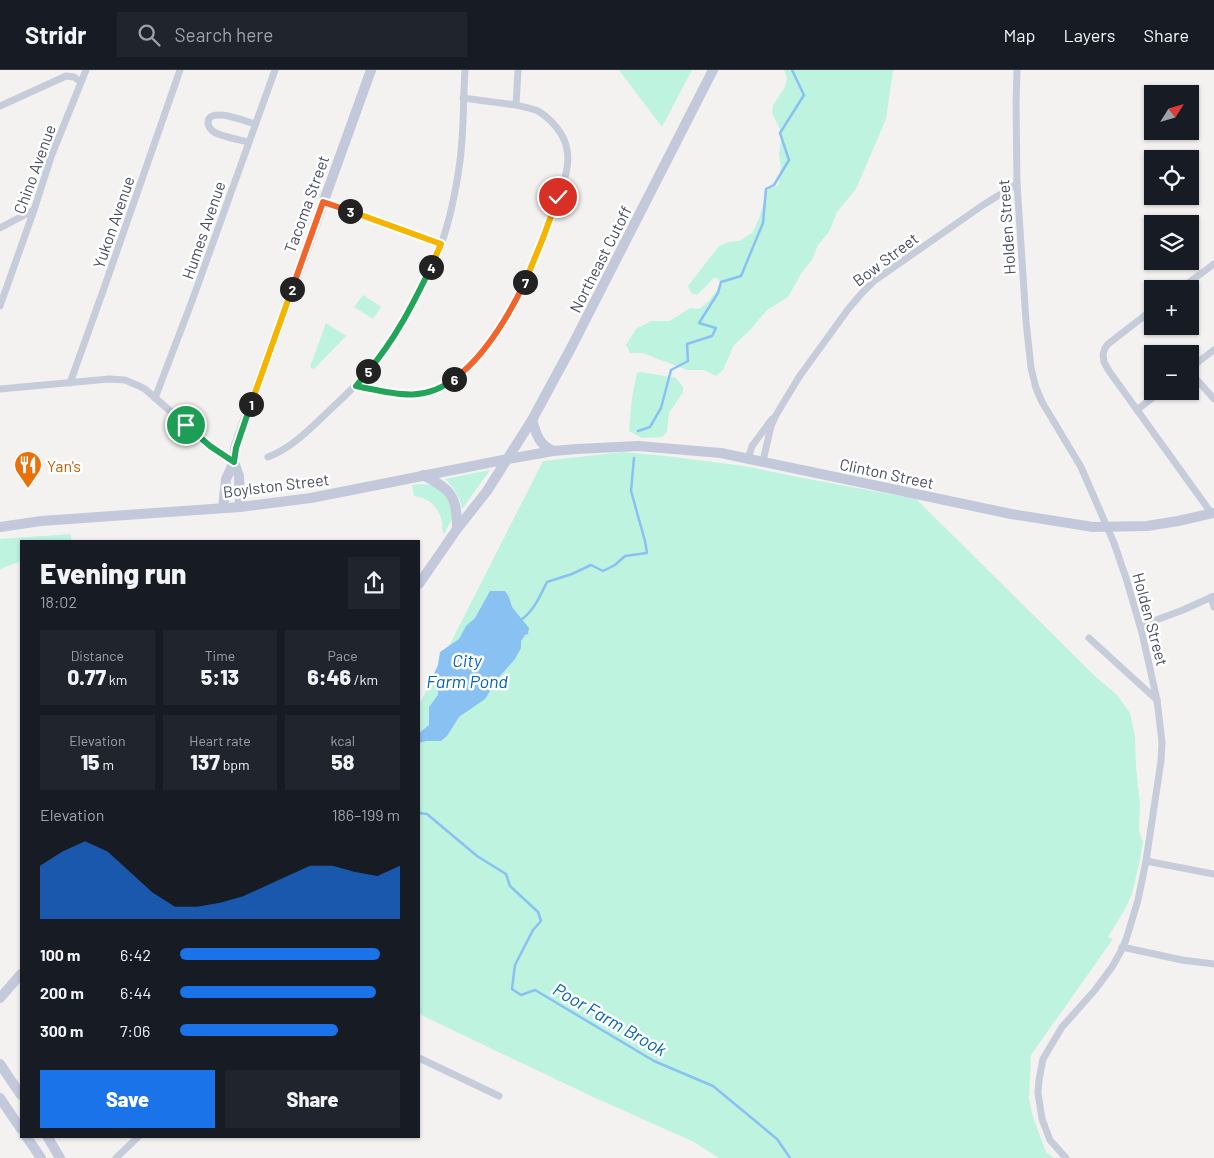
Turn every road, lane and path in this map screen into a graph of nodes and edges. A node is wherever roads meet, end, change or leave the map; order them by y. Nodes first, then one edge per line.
1 (86, 70) edge
2 (180, 70) edge
3 (275, 70) edge
4 (370, 70) edge
5 (465, 70) edge
6 (518, 70) edge
7 (713, 70) edge
8 (1017, 70) edge
9 (81, 82) junction
10 (463, 98) junction
11 (516, 105) junction
12 (0, 106) edge
13 (255, 124) junction
14 (248, 142) junction
15 (1017, 184) junction
16 (323, 202) junction
17 (34, 210) junction
18 (0, 228) edge
19 (441, 244) junction
20 (1214, 264) edge
21 (1192, 280) edge
22 (0, 306) edge
23 (1144, 316) edge
24 (1214, 350) edge
25 (1199, 362) edge
26 (1199, 380) edge
27 (70, 383) junction
28 (356, 386) junction
29 (0, 390) edge
30 (155, 398) junction
31 (1214, 398) edge
32 (1149, 400) edge
33 (780, 409) junction
34 (1137, 410) junction
35 (532, 420) junction
36 (553, 451) junction
37 (268, 457) dead end
38 (748, 458) junction
39 (508, 459) junction
40 (763, 461) junction
41 (234, 462) junction
42 (423, 475) junction
43 (240, 507) junction
44 (223, 508) junction
45 (1213, 514) edge
46 (1107, 526) junction
47 (0, 527) edge
48 (457, 529) junction
49 (420, 583) edge
50 (1213, 596) edge
51 (1214, 607) edge
52 (1140, 626) junction
53 (1089, 638) dead end
54 (1157, 700) junction
55 (1146, 861) junction
56 (1214, 874) edge
57 (1122, 947) junction
58 (1214, 964) edge
59 (20, 975) edge
60 (10, 987) junction
61 (0, 991) edge
62 (0, 998) edge
63 (420, 1058) edge
64 (0, 1064) edge
65 (20, 1094) edge
66 (499, 1096) dead end
67 (0, 1098) edge
68 (20, 1128) edge
69 (27, 1138) edge
70 (48, 1138) edge
71 (137, 1138) edge
72 (41, 1158) edge
73 (60, 1158) edge
74 (116, 1158) edge
75 (1066, 1158) edge

1 - 9 street, Chino Avenue
2 - 27 street, Yukon Avenue
3 - 13 street, Humes Avenue
4 - 16 main road, Tacoma Street
5 - 10 street
6 - 11 street
7 - 35 main road, Northeast Cutoff
8 - 15 street, Holden Street
9 - 12 street
9 - 17 street, Chino Avenue
10 - 11 street
10 - 19 street
11 - 28 street
13 - 14 street, Humes Avenue
13 - 14 street
14 - 30 street, Humes Avenue
15 - 33 street, Bow Street
15 - 46 street, Holden Street
16 - 19 street
16 - 41 main road, Tacoma Street
17 - 18 street
17 - 22 street, Chino Avenue
19 - 28 street
20 - 21 street
23 - 34 street
24 - 25 street
26 - 31 street
27 - 29 street
27 - 30 street
28 - 37 street
30 - 41 street
32 - 34 street
33 - 38 street, Bow Street
33 - 40 street, Bow Street
34 - 45 street
35 - 36 main road
35 - 39 main road, Northeast Cutoff
36 - 38 main road, Clinton Street
36 - 39 main road, Boylston Street
38 - 40 main road, Clinton Street
39 - 42 main road, Boylston Street
39 - 48 main road, Northeast Cutoff
40 - 46 main road, Clinton Street
41 - 43 main road, Tacoma Street
41 - 44 main road, Tacoma Street
42 - 43 main road, Boylston Street
42 - 48 main road
43 - 44 main road, Boylston Street
44 - 47 main road, Boylston Street
45 - 46 main road, Clinton Street
46 - 52 street, Holden Street
48 - 49 main road, Northeast Cutoff
50 - 51 street
50 - 52 street
52 - 54 street, Holden Street
53 - 54 street
54 - 55 street, Holden Street
55 - 56 street
55 - 57 street, Holden Street
57 - 58 street
57 - 75 street, Holden Street
59 - 60 main road
60 - 61 main road
60 - 62 main road
63 - 66 street
64 - 65 main road
67 - 68 main road
69 - 72 main road
70 - 73 main road
71 - 74 street

